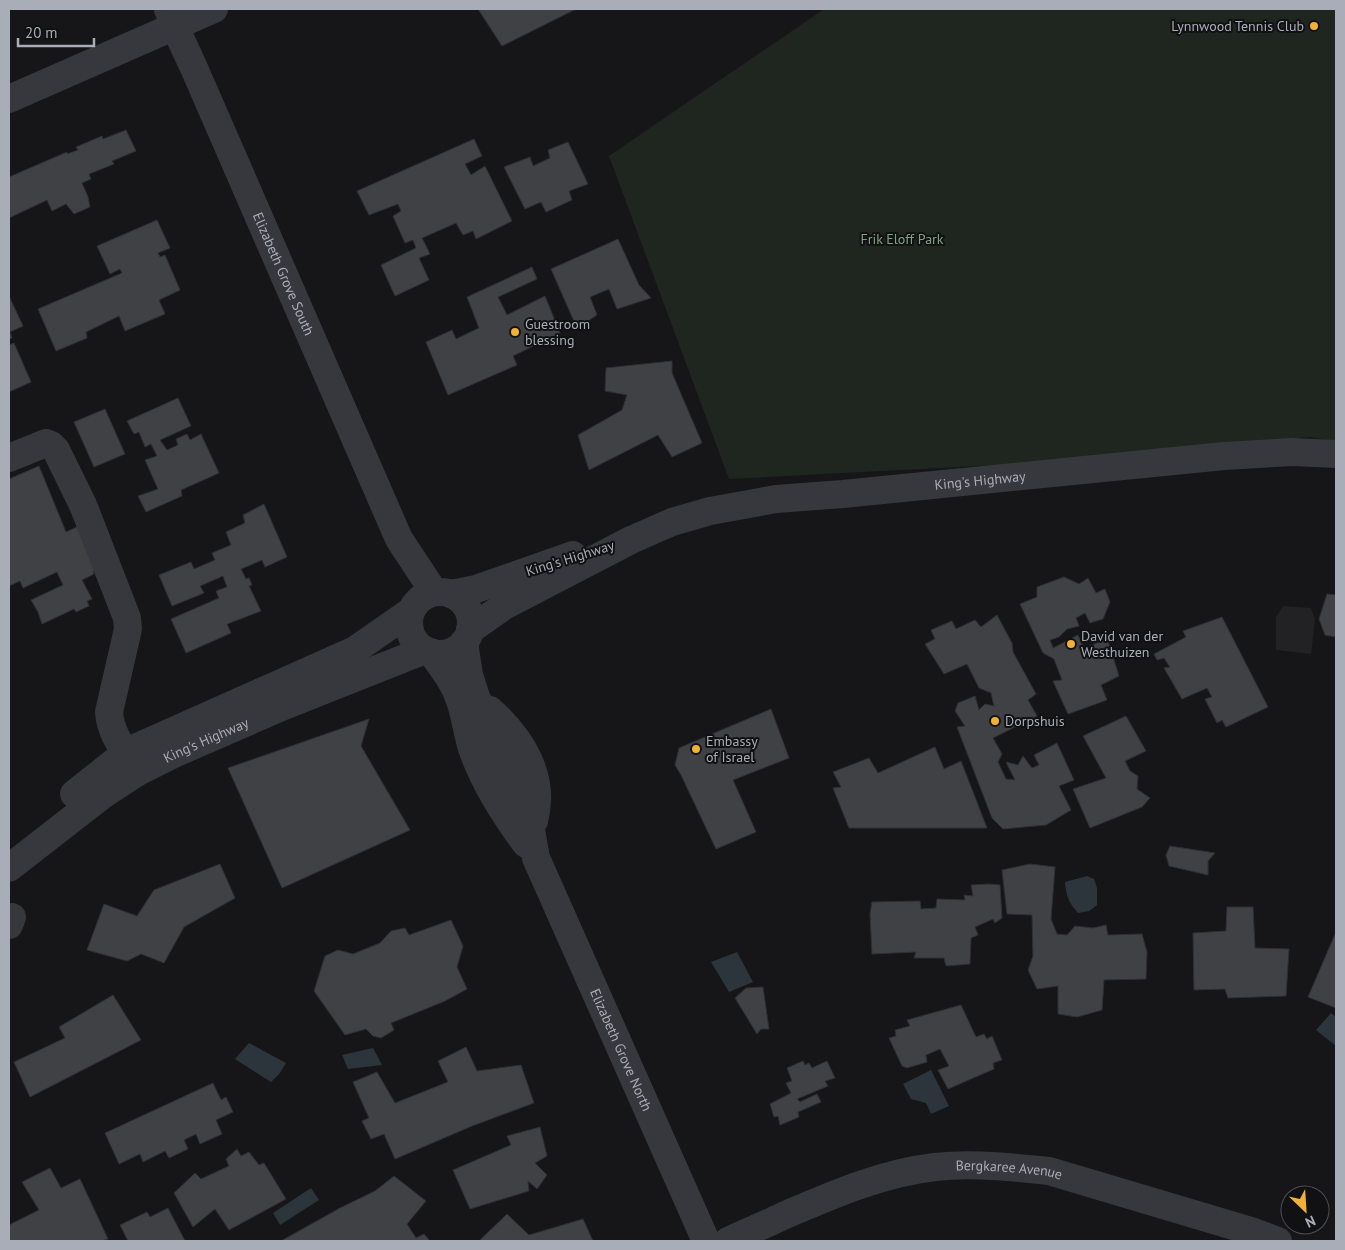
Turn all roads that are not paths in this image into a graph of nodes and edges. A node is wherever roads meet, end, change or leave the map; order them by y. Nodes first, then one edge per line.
1 (214, 9) edge
2 (172, 18) edge
3 (9, 99) edge
4 (1336, 454) edge
5 (9, 458) edge
6 (631, 540) junction
7 (427, 601) junction
8 (467, 636) junction
9 (428, 651) junction
10 (132, 763) junction
11 (9, 847) edge
12 (536, 858) junction
13 (9, 868) edge
14 (739, 1239) edge
15 (706, 1241) edge
16 (1278, 1241) edge

1 - 2 street
2 - 3 street
2 - 7 street, Elizabeth Grove South
4 - 6 street, King's Highway
5 - 10 street
6 - 7 street, King's Highway
6 - 8 street, King's Highway
7 - 8 street
7 - 9 street
7 - 10 street, King's Highway
8 - 9 street
8 - 12 street, Elizabeth Grove North
9 - 10 street, King's Highway
9 - 12 street, Elizabeth Grove North
10 - 11 street, King's Highway
10 - 13 street, King's Highway
12 - 15 street, Elizabeth Grove North
14 - 16 street, Bergkaree Avenue

